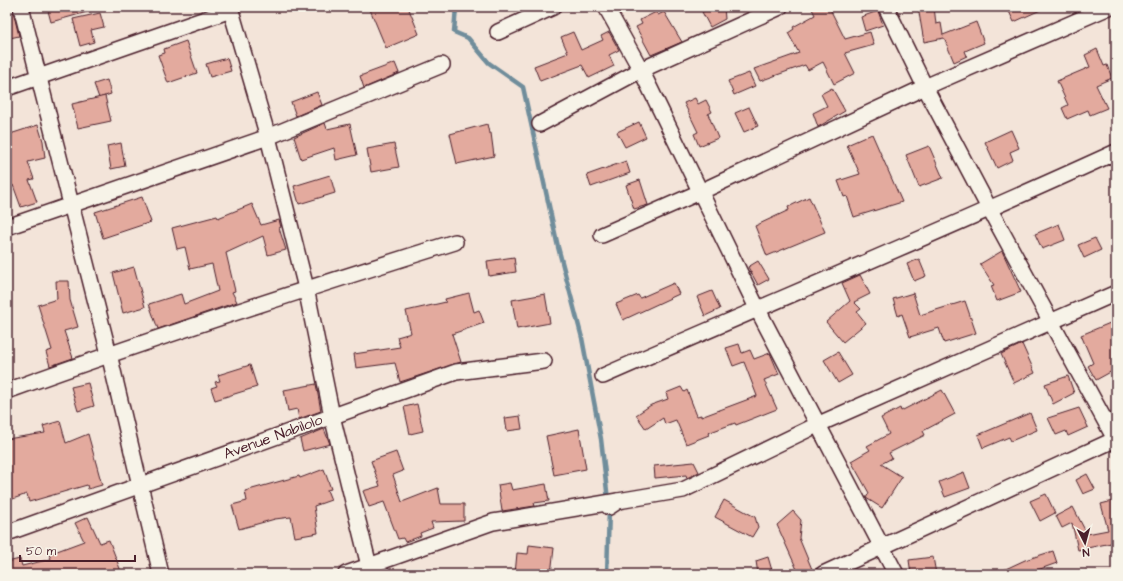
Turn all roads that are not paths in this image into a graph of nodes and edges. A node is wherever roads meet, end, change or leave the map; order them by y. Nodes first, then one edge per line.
1 (22, 7) edge
2 (553, 7) edge
3 (606, 7) edge
4 (780, 7) edge
5 (886, 7) edge
6 (1110, 7) edge
7 (231, 9) edge
8 (498, 32) dead end
9 (442, 65) dead end
10 (641, 70) junction
11 (39, 76) junction
12 (925, 87) junction
13 (7, 88) edge
14 (540, 124) dead end
15 (268, 137) junction
16 (1116, 152) edge
17 (700, 192) junction
18 (71, 204) junction
19 (990, 210) junction
20 (7, 227) edge
21 (602, 235) dead end
22 (455, 242) dead end
23 (306, 288) junction
24 (1116, 293) edge
25 (758, 308) junction
26 (1051, 320) junction
27 (109, 354) junction
28 (544, 360) dead end
29 (603, 376) dead end
30 (7, 391) edge
31 (332, 416) junction
32 (819, 424) junction
33 (1116, 439) edge
34 (140, 485) junction
35 (7, 533) edge
36 (882, 548) junction
37 (370, 570) edge
38 (161, 574) edge
39 (346, 574) edge
40 (823, 574) edge
41 (896, 574) edge

1 - 11 street
2 - 8 street
3 - 10 street
4 - 10 street
5 - 12 street
6 - 12 street
7 - 11 street
7 - 15 street
9 - 15 street
10 - 14 street
10 - 17 street
11 - 13 street
11 - 18 street
12 - 17 street
12 - 19 street
15 - 18 street
15 - 23 street
16 - 19 street
17 - 21 street
17 - 25 street
18 - 20 street
18 - 27 street
19 - 25 street
19 - 26 street
22 - 23 street
23 - 27 street
23 - 31 street
24 - 26 street
25 - 29 street
25 - 32 street
26 - 32 street
26 - 33 street
27 - 30 street
27 - 34 street
28 - 31 street, Avenue Nabilolo
31 - 34 street, Avenue Nabilolo
31 - 37 street
32 - 36 street
32 - 37 street
33 - 36 street
34 - 35 street, Avenue Nabilolo
34 - 38 street
36 - 40 street
36 - 41 street
37 - 39 street

